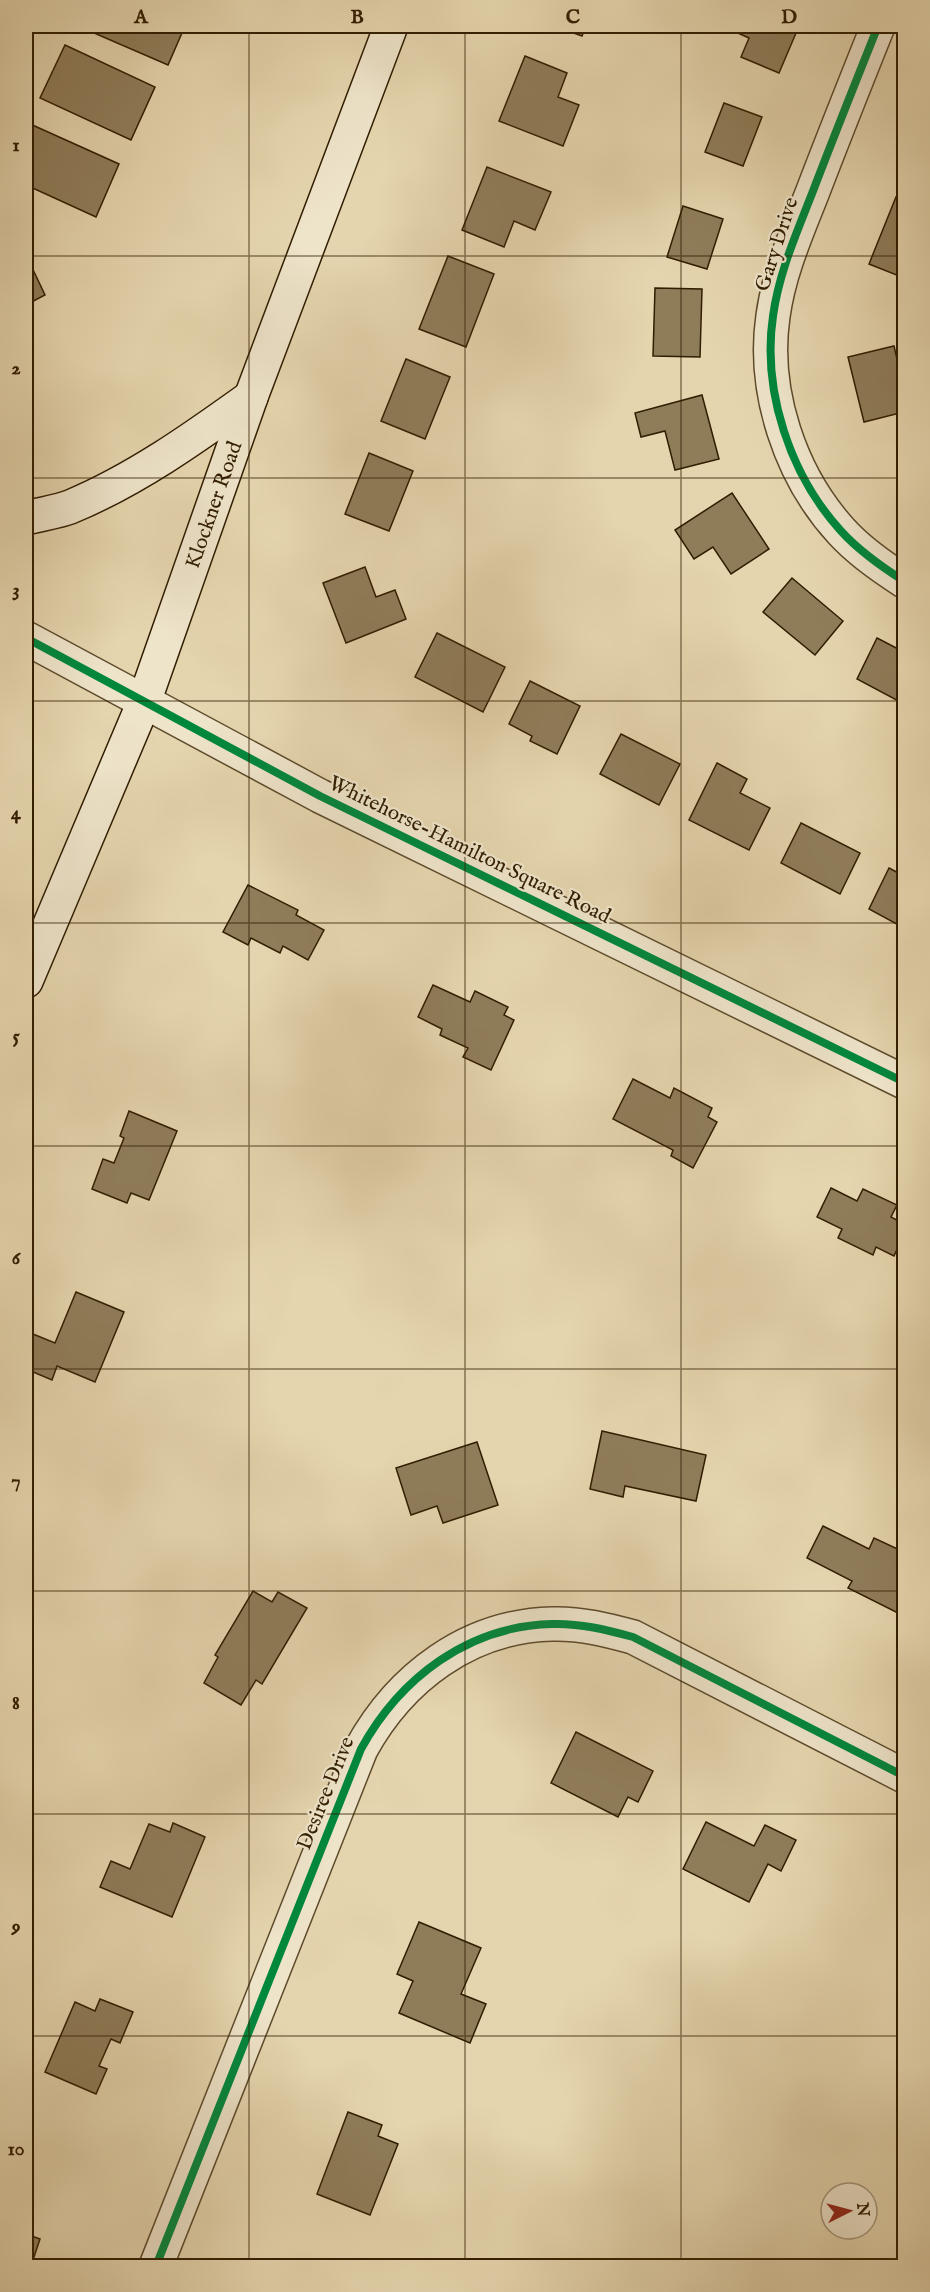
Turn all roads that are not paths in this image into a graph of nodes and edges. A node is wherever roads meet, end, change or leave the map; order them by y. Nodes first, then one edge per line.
1 (391, 26) edge
2 (878, 26) edge
3 (251, 397) junction
4 (26, 518) edge
5 (904, 581) edge
6 (26, 638) edge
7 (144, 702) junction
8 (26, 981) edge
9 (904, 1082) edge
10 (904, 1776) edge
11 (156, 2266) edge

1 - 3 street, Klockner Road
2 - 5 street, Gary Drive
3 - 4 street
3 - 7 street, Klockner Road
6 - 7 street, Whitehorse-Hamilton Square Road
7 - 8 street, Klockner Road
7 - 9 street, Whitehorse-Hamilton Square Road
10 - 11 street, Desiree Drive

